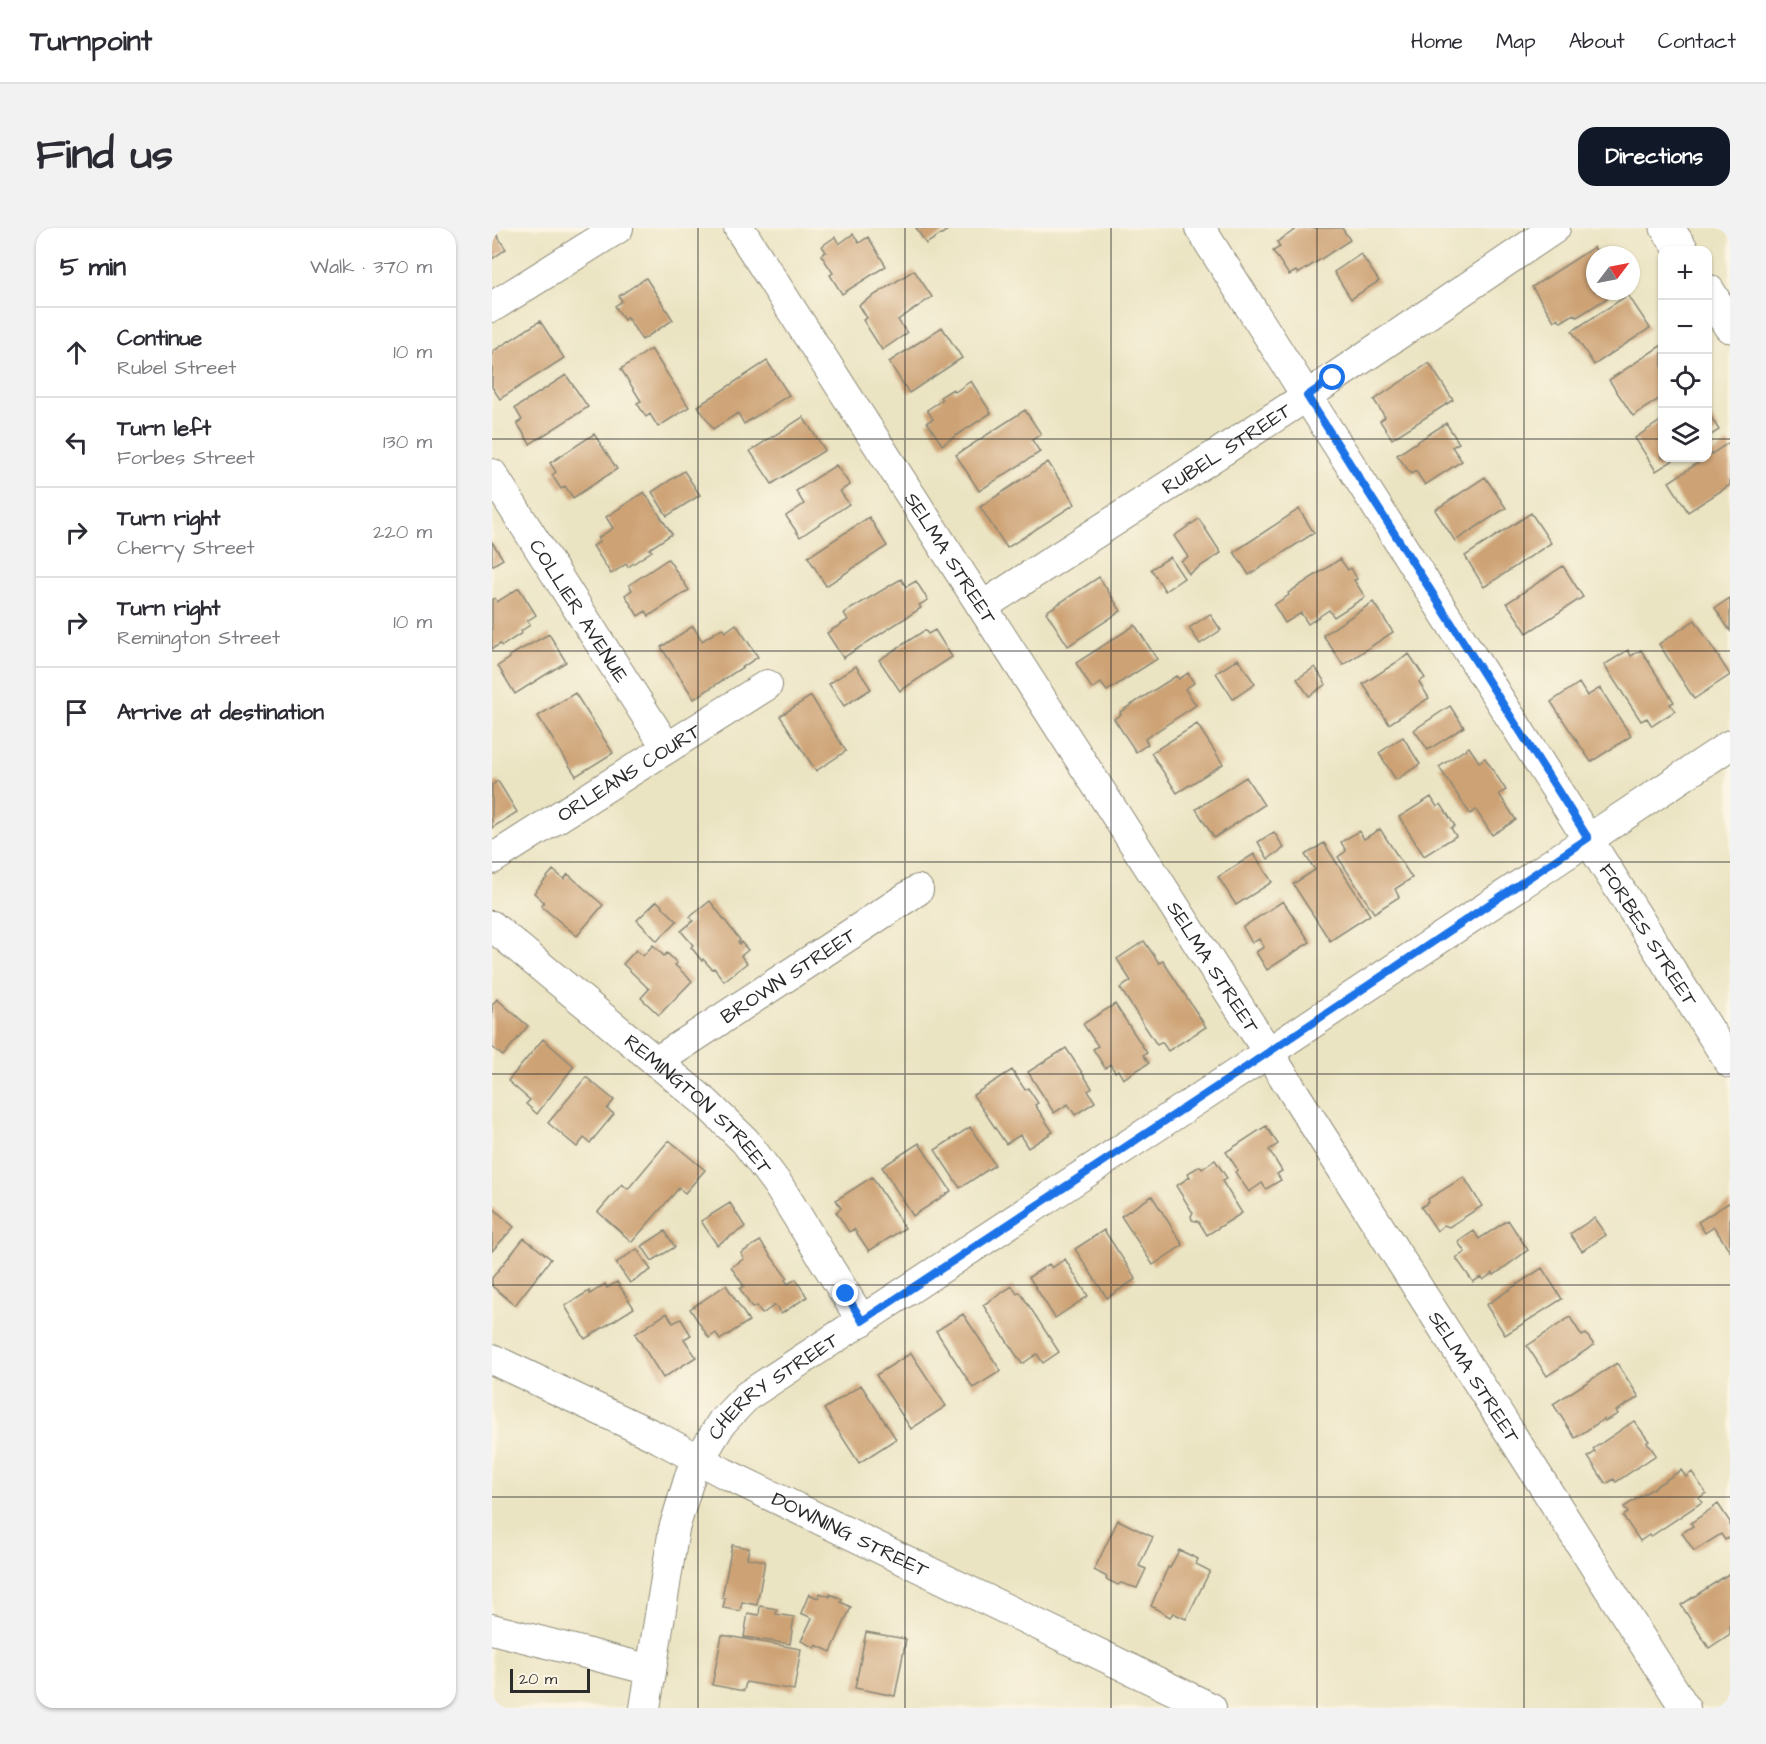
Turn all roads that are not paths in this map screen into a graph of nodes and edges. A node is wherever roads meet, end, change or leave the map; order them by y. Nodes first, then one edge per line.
1 (618, 228) edge
2 (739, 228) edge
3 (1200, 228) edge
4 (1555, 228) edge
5 (1667, 228) edge
6 (1679, 246) edge
7 (1712, 299) edge
8 (492, 307) edge
9 (1730, 326) edge
10 (1307, 396) junction
11 (492, 474) edge
12 (983, 606) junction
13 (767, 685) dead end
14 (1730, 745) edge
15 (667, 748) junction
16 (1588, 838) junction
17 (492, 859) edge
18 (918, 890) dead end
19 (492, 926) edge
20 (1269, 1052) junction
21 (656, 1062) junction
22 (1730, 1063) edge
23 (862, 1321) junction
24 (492, 1359) edge
25 (699, 1458) junction
26 (492, 1629) edge
27 (651, 1670) junction
28 (645, 1708) edge
29 (1211, 1708) edge
30 (1685, 1708) edge

1 - 8 street
2 - 12 street, SELMA STREET
3 - 10 street, FORBES STREET
4 - 10 street, RUBEL STREET
5 - 6 street
7 - 9 street
10 - 12 street, RUBEL STREET
10 - 16 street, FORBES STREET
11 - 15 street, COLLIER AVENUE
12 - 20 street, SELMA STREET
13 - 15 street, ORLEANS COURT
14 - 16 street, CHERRY STREET
15 - 17 street, ORLEANS COURT
16 - 20 street, CHERRY STREET
16 - 22 street, FORBES STREET
18 - 21 street, BROWN STREET
19 - 21 street, REMINGTON STREET
20 - 23 street, CHERRY STREET
20 - 30 street, SELMA STREET
21 - 23 street, REMINGTON STREET
23 - 25 street, CHERRY STREET
24 - 25 street, DOWNING STREET
25 - 27 street, CHERRY STREET
25 - 29 street, DOWNING STREET
26 - 27 street
27 - 28 street, CHERRY STREET

